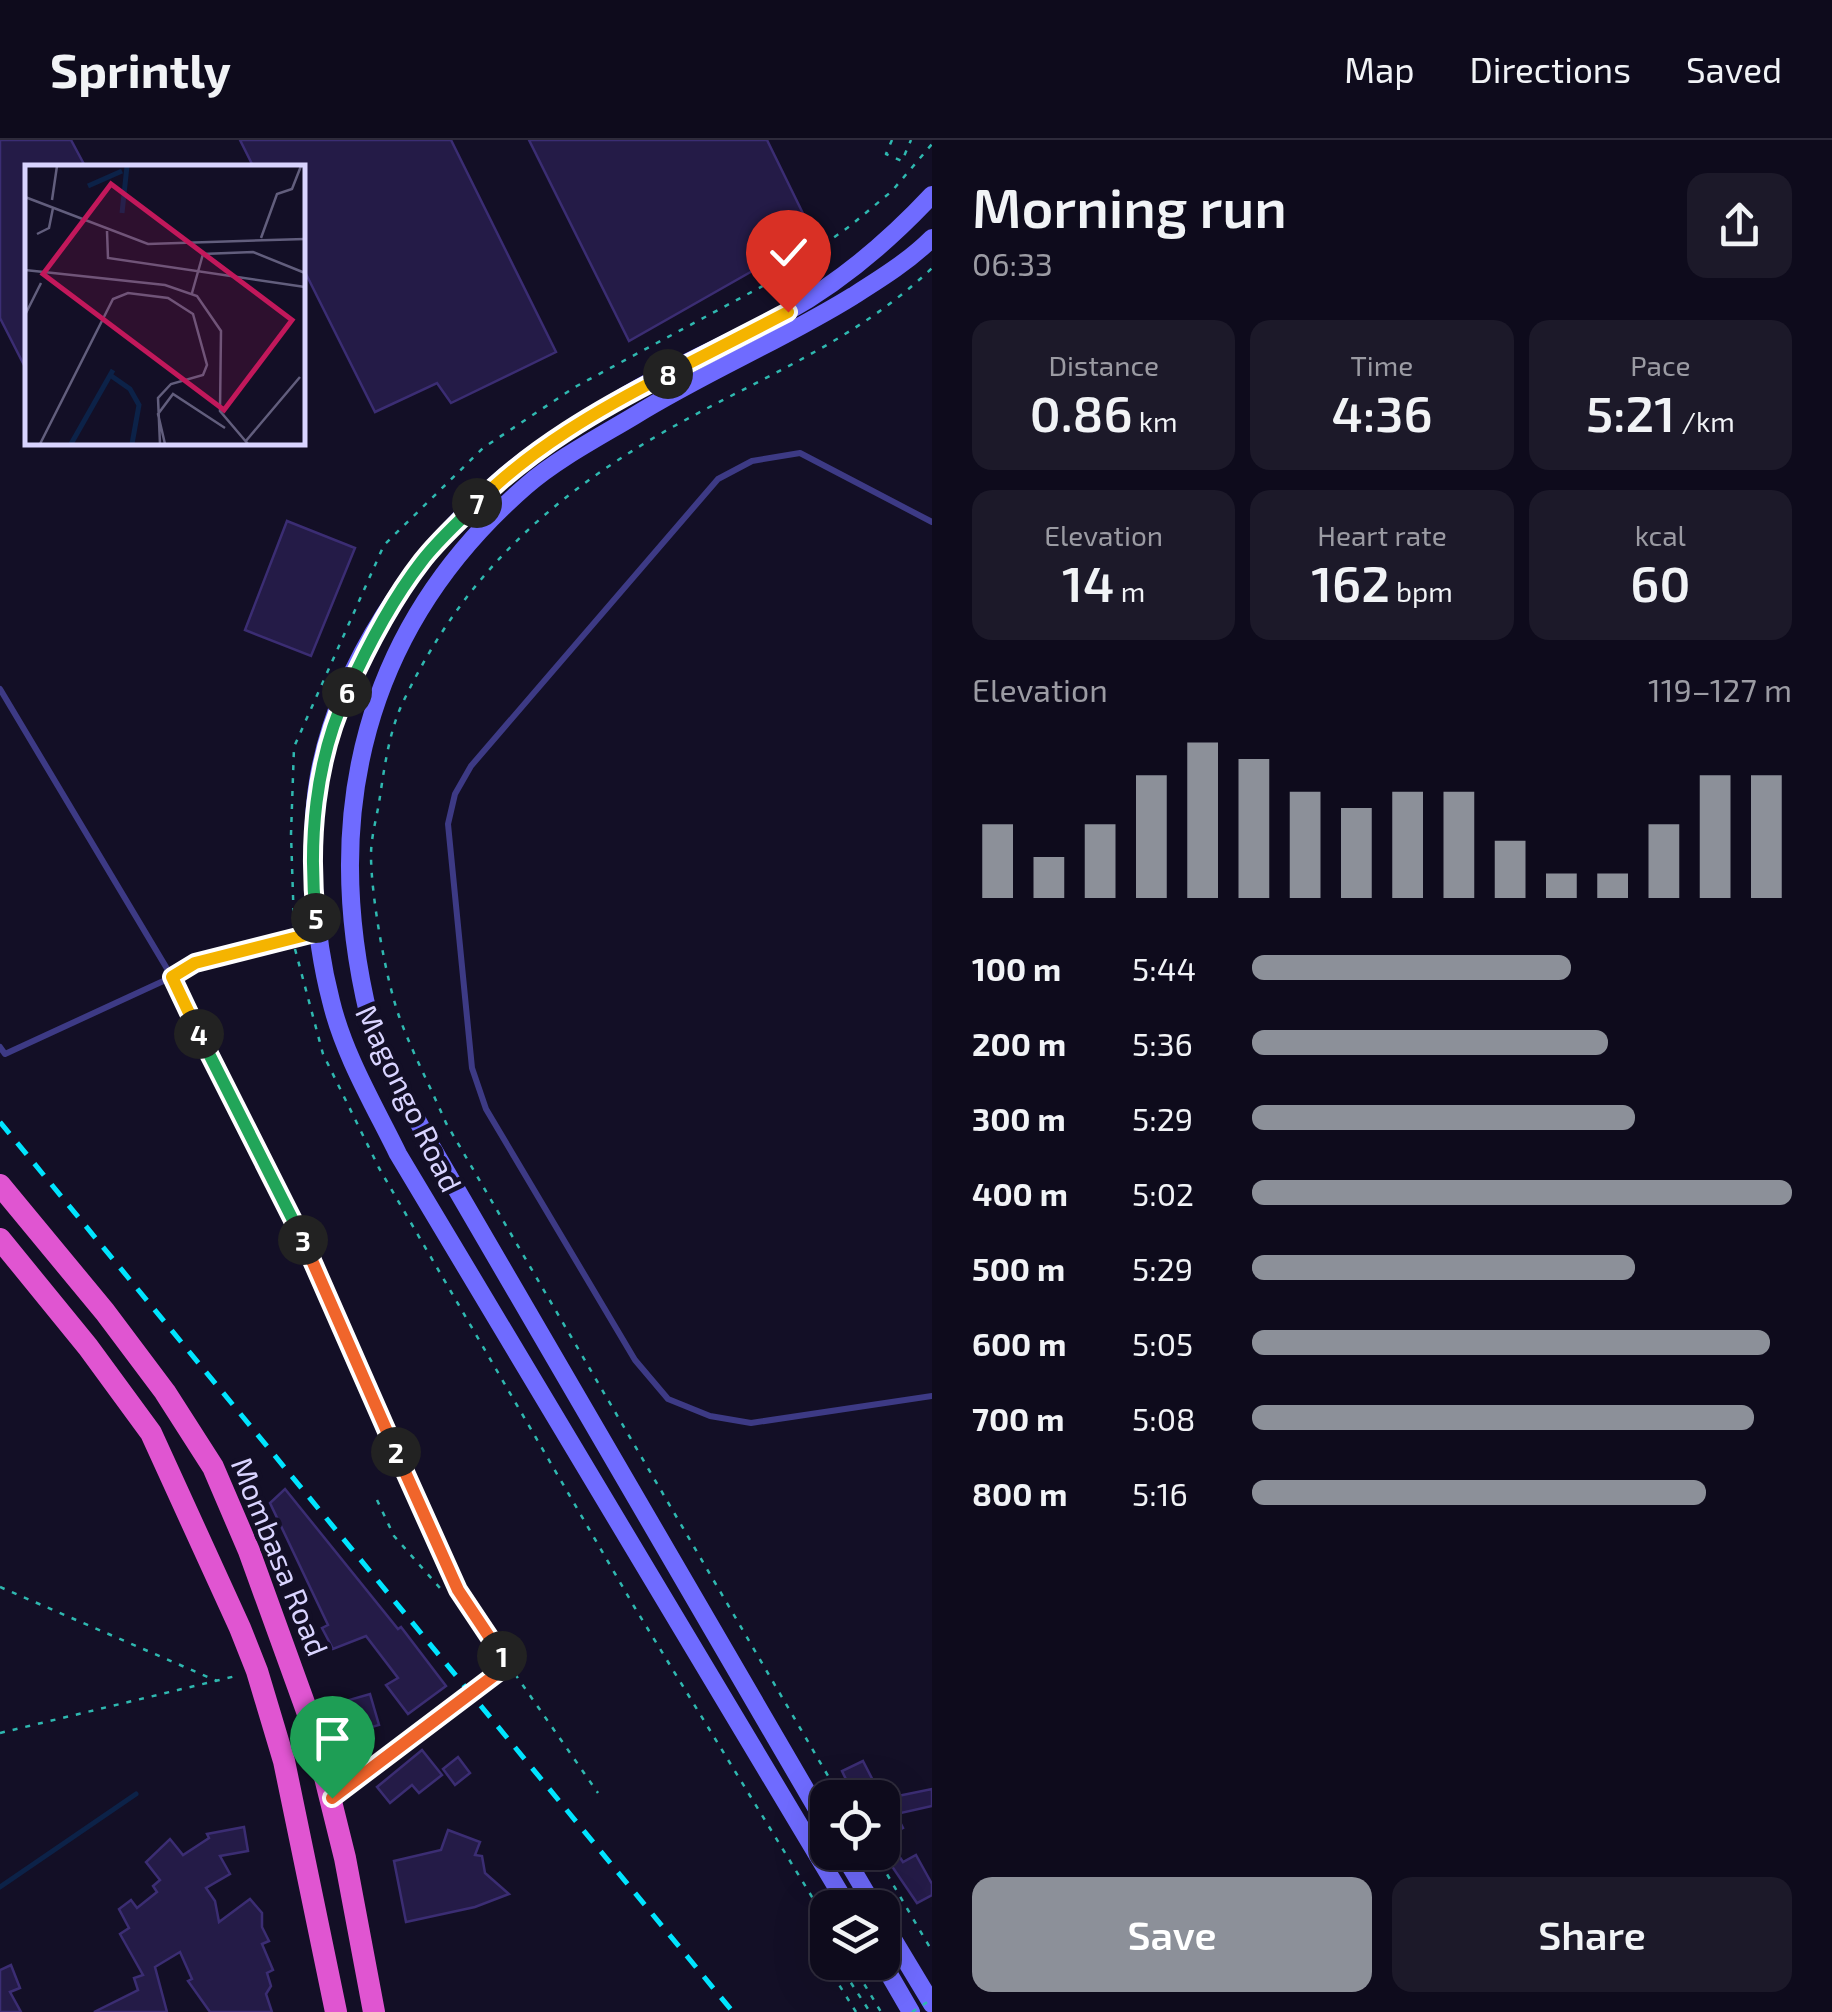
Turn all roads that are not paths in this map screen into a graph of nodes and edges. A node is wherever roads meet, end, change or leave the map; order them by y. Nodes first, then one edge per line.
1 (932, 194) edge
2 (932, 238) edge
3 (932, 522) edge
4 (0, 689) edge
5 (318, 932) junction
6 (172, 977) junction
7 (0, 1047) edge
8 (426, 1137) junction
9 (398, 1154) junction
10 (0, 1185) edge
11 (0, 1239) edge
12 (932, 1396) edge
13 (810, 1797) edge
14 (332, 1798) junction
15 (838, 1890) edge
16 (900, 1950) edge
17 (893, 1980) edge
18 (932, 2002) edge
19 (336, 2012) edge
20 (374, 2012) edge
21 (912, 2012) edge

1 - 5 main road, Magongo Road
2 - 8 main road, Magongo Road
3 - 12 lane
4 - 6 lane
5 - 6 lane
5 - 9 main road, Magongo Road
6 - 7 lane
6 - 14 lane
8 - 9 main road
8 - 13 main road, Magongo Road
9 - 15 main road, Magongo Road
10 - 14 highway, Mombasa Road
11 - 19 highway, Mombasa Road
14 - 20 highway, Mombasa Road
16 - 18 main road
17 - 21 main road

